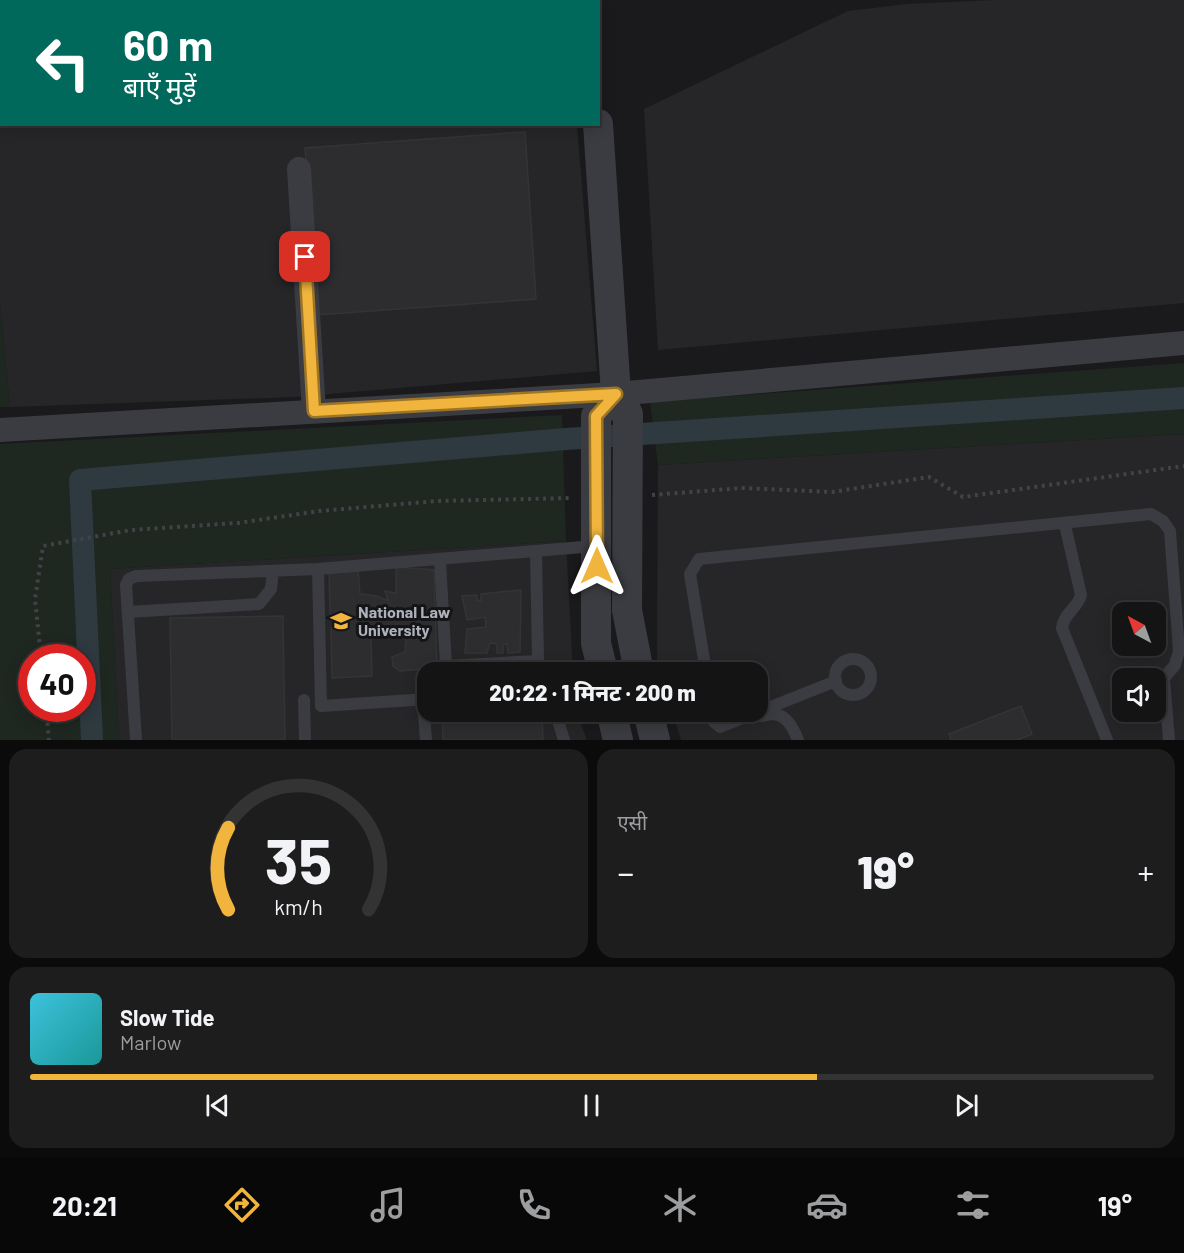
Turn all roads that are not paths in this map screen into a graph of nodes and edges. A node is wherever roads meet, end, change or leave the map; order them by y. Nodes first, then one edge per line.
1 (598, 126) edge
2 (299, 170) dead end
3 (1184, 343) edge
4 (622, 404) junction
5 (314, 411) junction
6 (0, 430) edge
7 (1065, 525) junction
8 (597, 546) junction
9 (536, 552) junction
10 (440, 561) junction
11 (318, 568) junction
12 (273, 571) junction
13 (128, 612) junction
14 (446, 662) edge
15 (540, 662) edge
16 (601, 662) edge
17 (637, 662) edge
18 (704, 662) edge
19 (836, 681) dead end
20 (304, 700) dead end
21 (417, 701) edge
22 (768, 708) edge
23 (426, 722) edge
24 (558, 722) edge
25 (614, 722) edge
26 (651, 722) edge
27 (714, 722) edge
28 (733, 722) edge
29 (136, 740) edge
30 (305, 740) edge
31 (426, 740) edge
32 (564, 740) edge
33 (618, 740) edge
34 (655, 740) edge
35 (718, 740) edge
36 (798, 740) edge
37 (1107, 740) edge
38 (1169, 740) edge

1 - 4 street
2 - 5 street
3 - 4 street
4 - 5 street
4 - 8 street
4 - 17 street
5 - 6 street
7 - 18 lane
7 - 37 lane
7 - 38 lane
8 - 9 lane
8 - 16 street
9 - 10 lane
9 - 15 lane
10 - 11 lane
10 - 14 lane
11 - 12 lane
11 - 21 lane
12 - 13 lane
12 - 13 lane
13 - 29 lane
19 - 22 lane
20 - 30 lane
23 - 31 lane
24 - 32 lane
25 - 33 street
26 - 34 street
27 - 28 lane
35 - 36 lane

